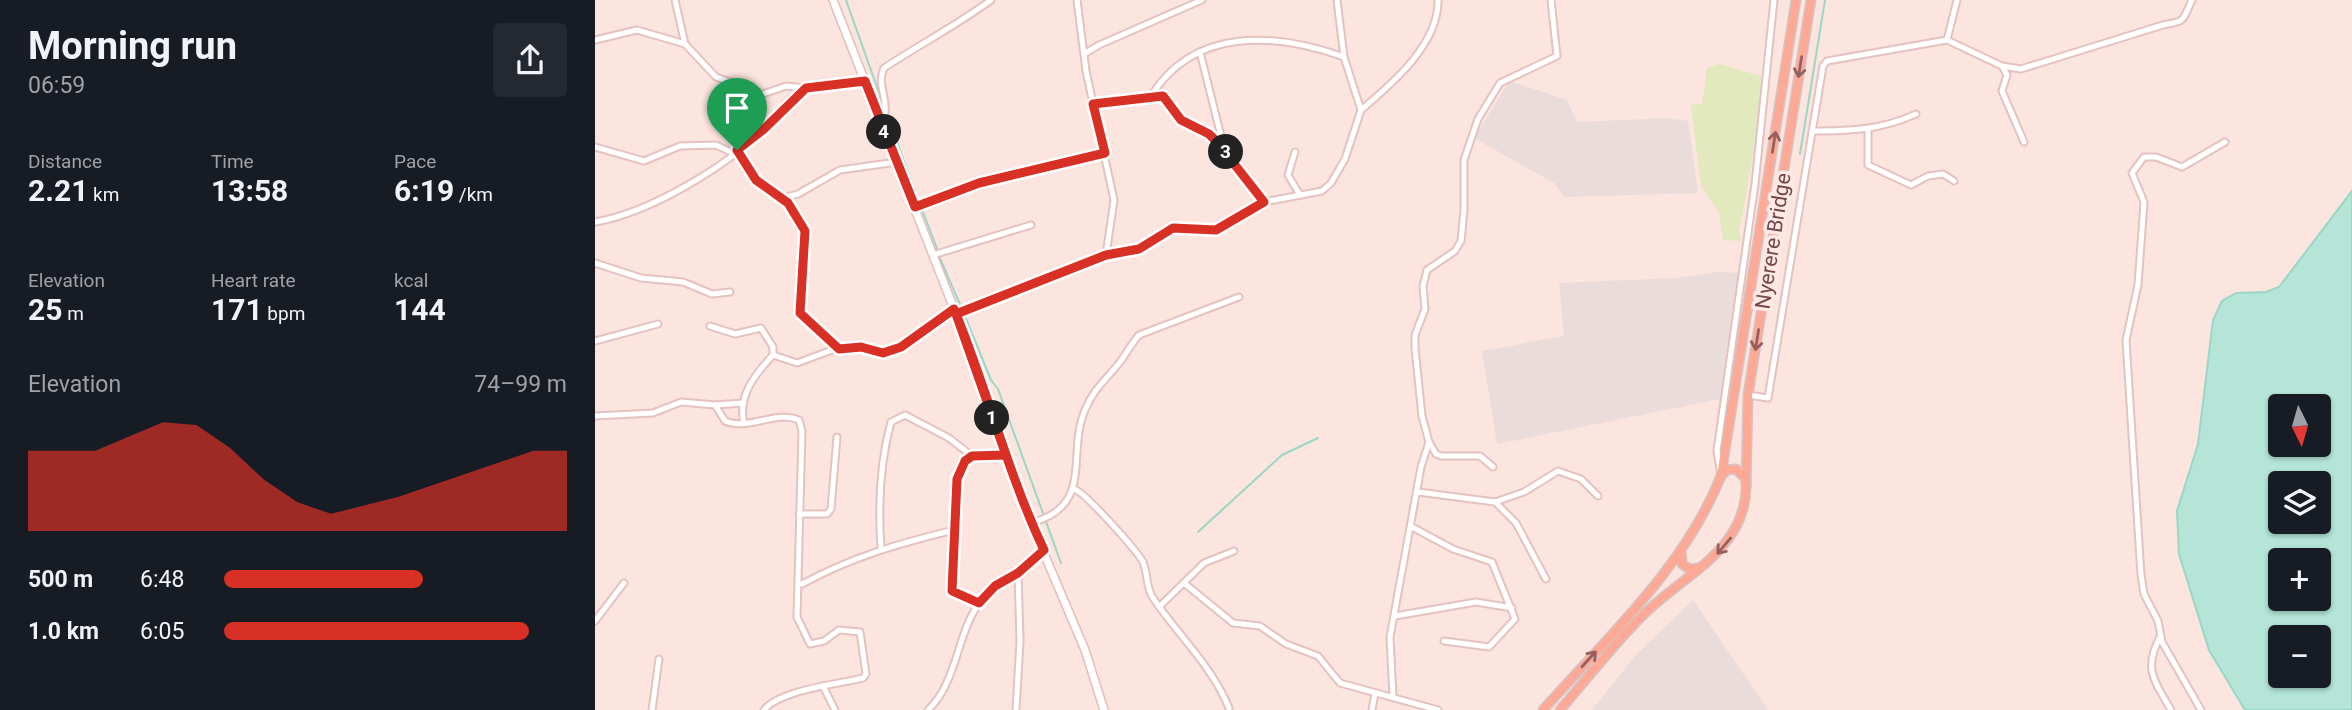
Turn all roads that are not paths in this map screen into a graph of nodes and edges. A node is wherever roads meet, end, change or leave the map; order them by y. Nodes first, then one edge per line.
1 (675, 0) edge
2 (833, 0) edge
3 (991, 0) edge
4 (1077, 0) edge
5 (1202, 0) edge
6 (1336, 0) edge
7 (1438, 0) edge
8 (1551, 0) edge
9 (1774, 0) edge
10 (1797, 0) edge
11 (1811, 0) edge
12 (1957, 0) edge
13 (2192, 0) edge
14 (595, 40) edge
15 (1947, 40) junction
16 (685, 44) junction
17 (1200, 52) junction
18 (1084, 54) junction
19 (1344, 57) junction
20 (2002, 66) junction
21 (1768, 71) junction
22 (1785, 73) junction
23 (865, 81) junction
24 (806, 88) junction
25 (1151, 96) junction
26 (1093, 104) junction
27 (1361, 110) junction
28 (1916, 114) dead end
29 (881, 127) junction
30 (1868, 130) junction
31 (1812, 131) junction
32 (2024, 142) dead end
33 (2225, 142) dead end
34 (595, 147) edge
35 (1224, 150) junction
36 (735, 151) junction
37 (1295, 152) dead end
38 (1105, 153) junction
39 (897, 162) junction
40 (1954, 181) dead end
41 (1300, 195) junction
42 (782, 198) junction
43 (1264, 202) junction
44 (915, 207) junction
45 (595, 222) edge
46 (1031, 225) dead end
47 (933, 255) junction
48 (1106, 255) junction
49 (595, 263) edge
50 (730, 292) dead end
51 (1239, 297) dead end
52 (955, 312) junction
53 (658, 324) dead end
54 (710, 326) dead end
55 (595, 341) edge
56 (839, 349) junction
57 (773, 355) junction
58 (1748, 395) junction
59 (743, 402) junction
60 (715, 405) junction
61 (595, 416) edge
62 (744, 424) junction
63 (837, 437) dead end
64 (1429, 442) junction
65 (1006, 455) junction
66 (972, 456) junction
67 (1493, 467) dead end
68 (1721, 476) junction
69 (1746, 484) junction
70 (1074, 489) junction
71 (1418, 492) junction
72 (1598, 496) dead end
73 (1495, 502) junction
74 (799, 514) junction
75 (1031, 523) junction
76 (1412, 527) junction
77 (954, 530) junction
78 (1683, 546) junction
79 (881, 548) junction
80 (1044, 550) junction
81 (1234, 551) dead end
82 (1704, 565) junction
83 (1018, 573) junction
84 (1546, 579) dead end
85 (624, 583) dead end
86 (1184, 583) junction
87 (802, 584) dead end
88 (979, 603) junction
89 (1160, 606) junction
90 (1512, 608) junction
91 (1395, 616) junction
92 (595, 621) edge
93 (2160, 637) junction
94 (1444, 641) dead end
95 (659, 659) dead end
96 (823, 686) junction
97 (1375, 693) junction
98 (1393, 697) junction
99 (930, 708) edge
100 (1229, 708) edge
101 (652, 710) edge
102 (764, 710) edge
103 (835, 710) edge
104 (939, 710) edge
105 (1016, 710) edge
106 (1104, 710) edge
107 (1372, 710) edge
108 (1438, 710) edge
109 (1543, 710) edge
110 (1560, 710) edge
111 (2171, 710) edge
112 (2201, 710) edge

1 - 16 street
2 - 23 street
3 - 29 street
4 - 18 street
5 - 18 street
6 - 19 street
7 - 27 street
8 - 64 street
9 - 21 street
10 - 22 main road, Nyerere Bridge
11 -> 58 main road, Nyerere Bridge
12 - 15 street
13 - 20 street
14 - 16 street
15 - 20 street
15 - 31 street
16 - 24 street
17 - 19 street
17 - 25 street
17 - 35 street
18 - 26 street
19 - 27 street
20 - 32 street
21 - 22 street
21 - 68 street
68 -> 22 main road, Nyerere Bridge
23 - 24 street
23 - 29 street
24 - 36 street
25 - 26 street
25 - 35 street
26 - 38 street
27 - 41 street
28 - 30 street
29 - 39 street
30 - 31 street
30 - 40 street
31 - 58 street
33 - 93 street
34 - 36 street
35 - 43 street
36 - 42 street
36 - 45 street
37 - 41 street
38 - 44 street
38 - 48 street
39 - 42 street
39 - 44 street
41 - 43 street
42 - 56 street
43 - 48 street
44 - 47 street
46 - 47 street
47 - 52 street
48 - 52 street
49 - 50 street
51 - 70 street
52 - 56 street
52 - 65 street
53 - 55 street
54 - 57 street
56 - 57 street
57 - 59 street
58 - 69 main road, Nyerere Bridge
59 - 60 street
59 - 62 street
60 - 61 street
60 - 62 street
62 - 74 street
63 - 74 street
64 - 67 street
64 - 71 street
65 - 66 street
65 - 75 street
66 - 77 street
66 - 79 street
68 - 69 main road
68 - 78 main road, Nyerere Bridge
69 -> 82 main road, Nyerere Bridge
70 - 75 street
70 - 89 street
71 - 73 street
71 - 76 street
72 - 73 street
73 - 84 street
74 - 96 street
75 - 80 street
76 - 90 street
76 - 91 street
77 - 79 street
77 - 88 street
78 - 82 main road
109 -> 78 main road, Nyerere Bridge
79 - 87 street
80 - 83 street
80 - 106 street
81 - 86 street
82 - 110 main road, Nyerere Bridge
83 - 88 street
83 - 105 street
85 - 92 street
86 - 89 street
86 - 97 street
88 - 99 street
89 - 100 street
90 - 91 street
90 - 94 street
91 - 98 street
93 - 111 street
93 - 112 street
95 - 101 street
96 - 102 street
96 - 103 street
97 - 98 street
97 - 107 street
98 - 108 street
99 - 104 street

